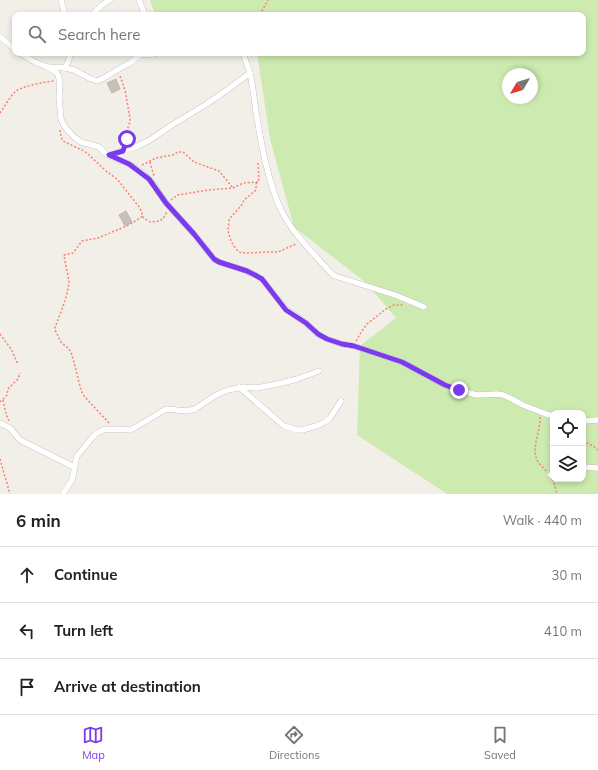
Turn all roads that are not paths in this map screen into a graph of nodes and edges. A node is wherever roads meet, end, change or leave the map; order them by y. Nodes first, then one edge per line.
1 (61, 0) edge
2 (110, 0) edge
3 (139, 0) edge
4 (63, 12) edge
5 (95, 12) edge
6 (144, 12) edge
7 (0, 37) edge
8 (12, 47) edge
9 (25, 56) edge
10 (69, 56) edge
11 (140, 56) edge
12 (244, 56) edge
13 (46, 67) junction
14 (65, 68) junction
15 (250, 73) junction
16 (109, 155) junction
17 (424, 307) dead end
18 (319, 371) dead end
19 (239, 387) junction
20 (341, 401) dead end
21 (550, 415) edge
22 (598, 420) edge
23 (586, 421) edge
24 (0, 423) edge
25 (74, 467) junction
26 (586, 467) edge
27 (598, 468) edge
28 (63, 494) edge

1 - 4 street
2 - 5 street
3 - 6 street
7 - 8 street
9 - 13 street
10 - 14 street
11 - 14 street
12 - 15 street
13 - 14 street
13 - 16 street
15 - 16 street
15 - 17 street
16 - 21 street
18 - 19 street
19 - 20 street
19 - 25 street
22 - 23 street
24 - 25 street
25 - 28 street
26 - 27 street

